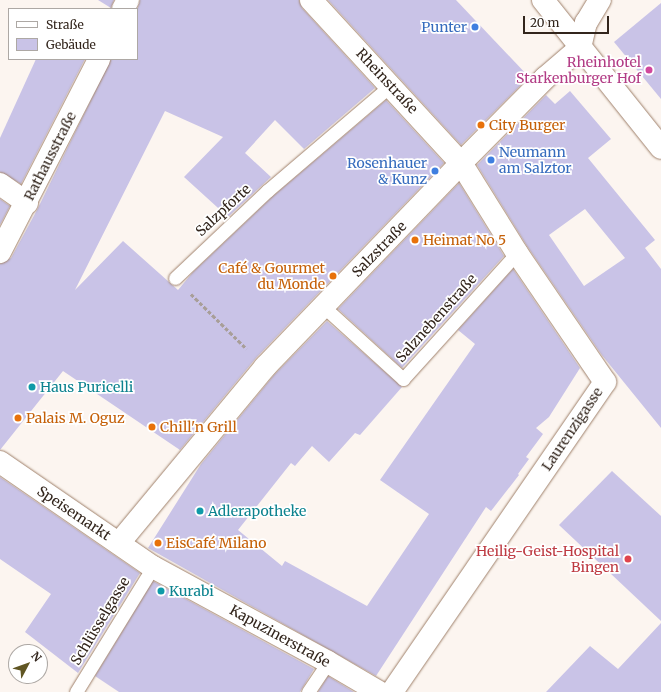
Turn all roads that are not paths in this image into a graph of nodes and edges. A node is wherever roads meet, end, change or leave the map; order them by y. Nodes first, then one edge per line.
1 (311, 0) edge
2 (544, 0) edge
3 (600, 0) edge
4 (580, 48) junction
5 (98, 60) edge
6 (391, 85) junction
7 (661, 148) edge
8 (461, 163) junction
9 (0, 184) edge
10 (27, 202) junction
11 (0, 252) edge
12 (517, 252) junction
13 (174, 278) road end
14 (324, 307) junction
15 (188, 460) joint
16 (0, 462) edge
17 (119, 543) junction
18 (153, 567) junction
19 (328, 662) junction
20 (76, 692) edge
21 (308, 692) edge
22 (379, 692) edge
23 (392, 692) edge

1 - 6 street, Rheinstraße
2 - 4 street
3 - 4 street
4 - 7 street
4 - 8 street, Salzstraße
5 - 10 street, Rathausstraße
6 - 8 street, Rheinstraße
6 - 13 lane, Salzpforte
8 - 12 street, Laurenzigasse
8 - 14 street, Salzstraße
9 - 10 street
10 - 11 street, Rathausstraße
12 - 14 lane, Salznebenstraße
12 - 23 street, Laurenzigasse
14 - 15 street, Salzstraße
15 - 17 street, Speisemarkt
16 - 17 street, Speisemarkt
17 - 18 street, Kapuzinerstraße
18 - 19 street, Kapuzinerstraße
18 - 20 lane, Schlüsselgasse
19 - 21 lane
19 - 22 street, Kapuzinerstraße

